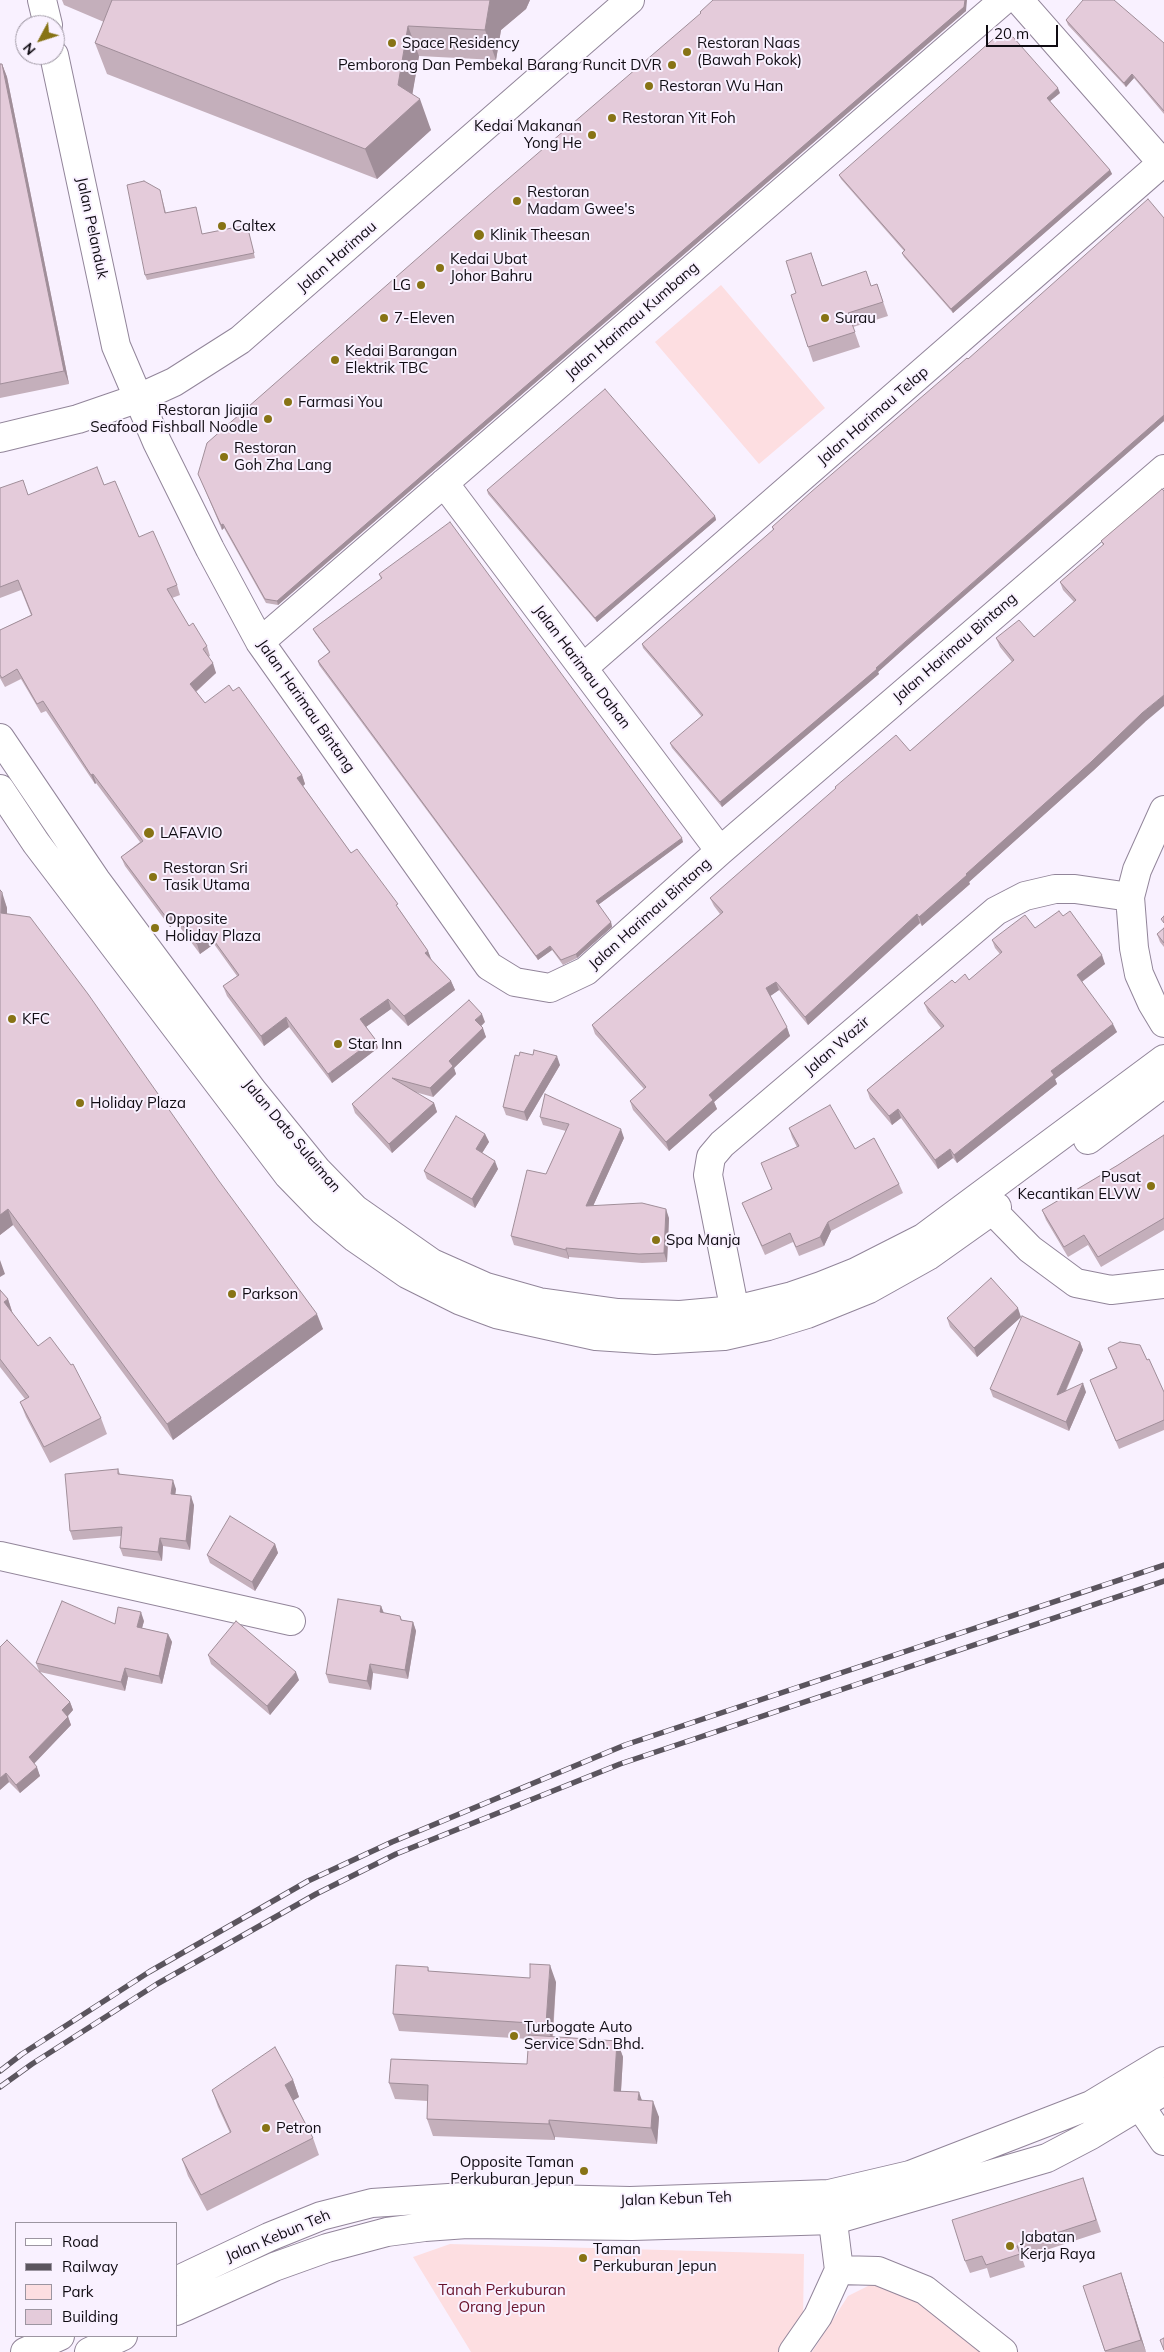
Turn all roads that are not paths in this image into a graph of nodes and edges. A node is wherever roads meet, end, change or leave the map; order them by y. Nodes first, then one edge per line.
1 (42, 0) edge
2 (630, 0) edge
3 (1004, 0) edge
4 (1020, 0) edge
5 (46, 15) edge
6 (56, 65) edge
7 (1163, 164) edge
8 (139, 398) junction
9 (0, 438) edge
10 (1164, 468) edge
11 (444, 483) junction
12 (260, 642) junction
13 (582, 668) junction
14 (0, 738) edge
15 (0, 788) edge
16 (1164, 810) edge
17 (720, 851) junction
18 (1130, 897) junction
19 (1164, 1023) edge
20 (1164, 1059) edge
21 (1164, 1083) edge
22 (988, 1203) junction
23 (1164, 1284) edge
24 (737, 1321) junction
25 (0, 1556) edge
26 (291, 1621) dead end
27 (1164, 2060) edge
28 (1164, 2091) edge
29 (1140, 2106) junction
30 (1164, 2141) edge
31 (829, 2194) junction
32 (834, 2220) junction
33 (839, 2270) junction
34 (178, 2280) edge
35 (178, 2310) edge
36 (58, 2337) edge
37 (121, 2337) edge
38 (25, 2352) edge
39 (89, 2352) edge
40 (793, 2352) edge
41 (1003, 2352) edge

1 - 5 street
2 - 8 street, Jalan Harimau
3 - 11 street, Jalan Harimau Kumbang
4 - 7 street
6 - 8 street, Jalan Pelanduk
7 - 13 street, Jalan Harimau Telap
8 - 9 street, Jalan Harimau
8 - 12 street, Jalan Harimau Bintang
10 - 17 street, Jalan Harimau Bintang
11 - 12 street, Jalan Harimau Kumbang
11 - 13 street, Jalan Harimau Dahan
12 - 17 street, Jalan Harimau Bintang
13 - 17 street, Jalan Harimau Dahan
14 - 24 street, Jalan Dato Sulaiman
15 - 24 street, Jalan Dato Sulaiman
16 - 18 street
18 - 19 street
18 - 24 street, Jalan Wazir
20 - 22 street, Jalan Dato Sulaiman
21 - 22 street, Jalan Dato Sulaiman
22 - 23 street
22 - 24 street, Jalan Dato Sulaiman
25 - 26 street
27 - 31 street, Jalan Kebun Teh
28 - 29 street, Jalan Kebun Teh
29 - 30 street
29 - 32 street, Jalan Kebun Teh
31 - 32 street
31 - 34 street, Jalan Kebun Teh
32 - 33 street
32 - 35 street, Jalan Kebun Teh
33 - 40 street
33 - 41 street
36 - 38 street
37 - 39 street

